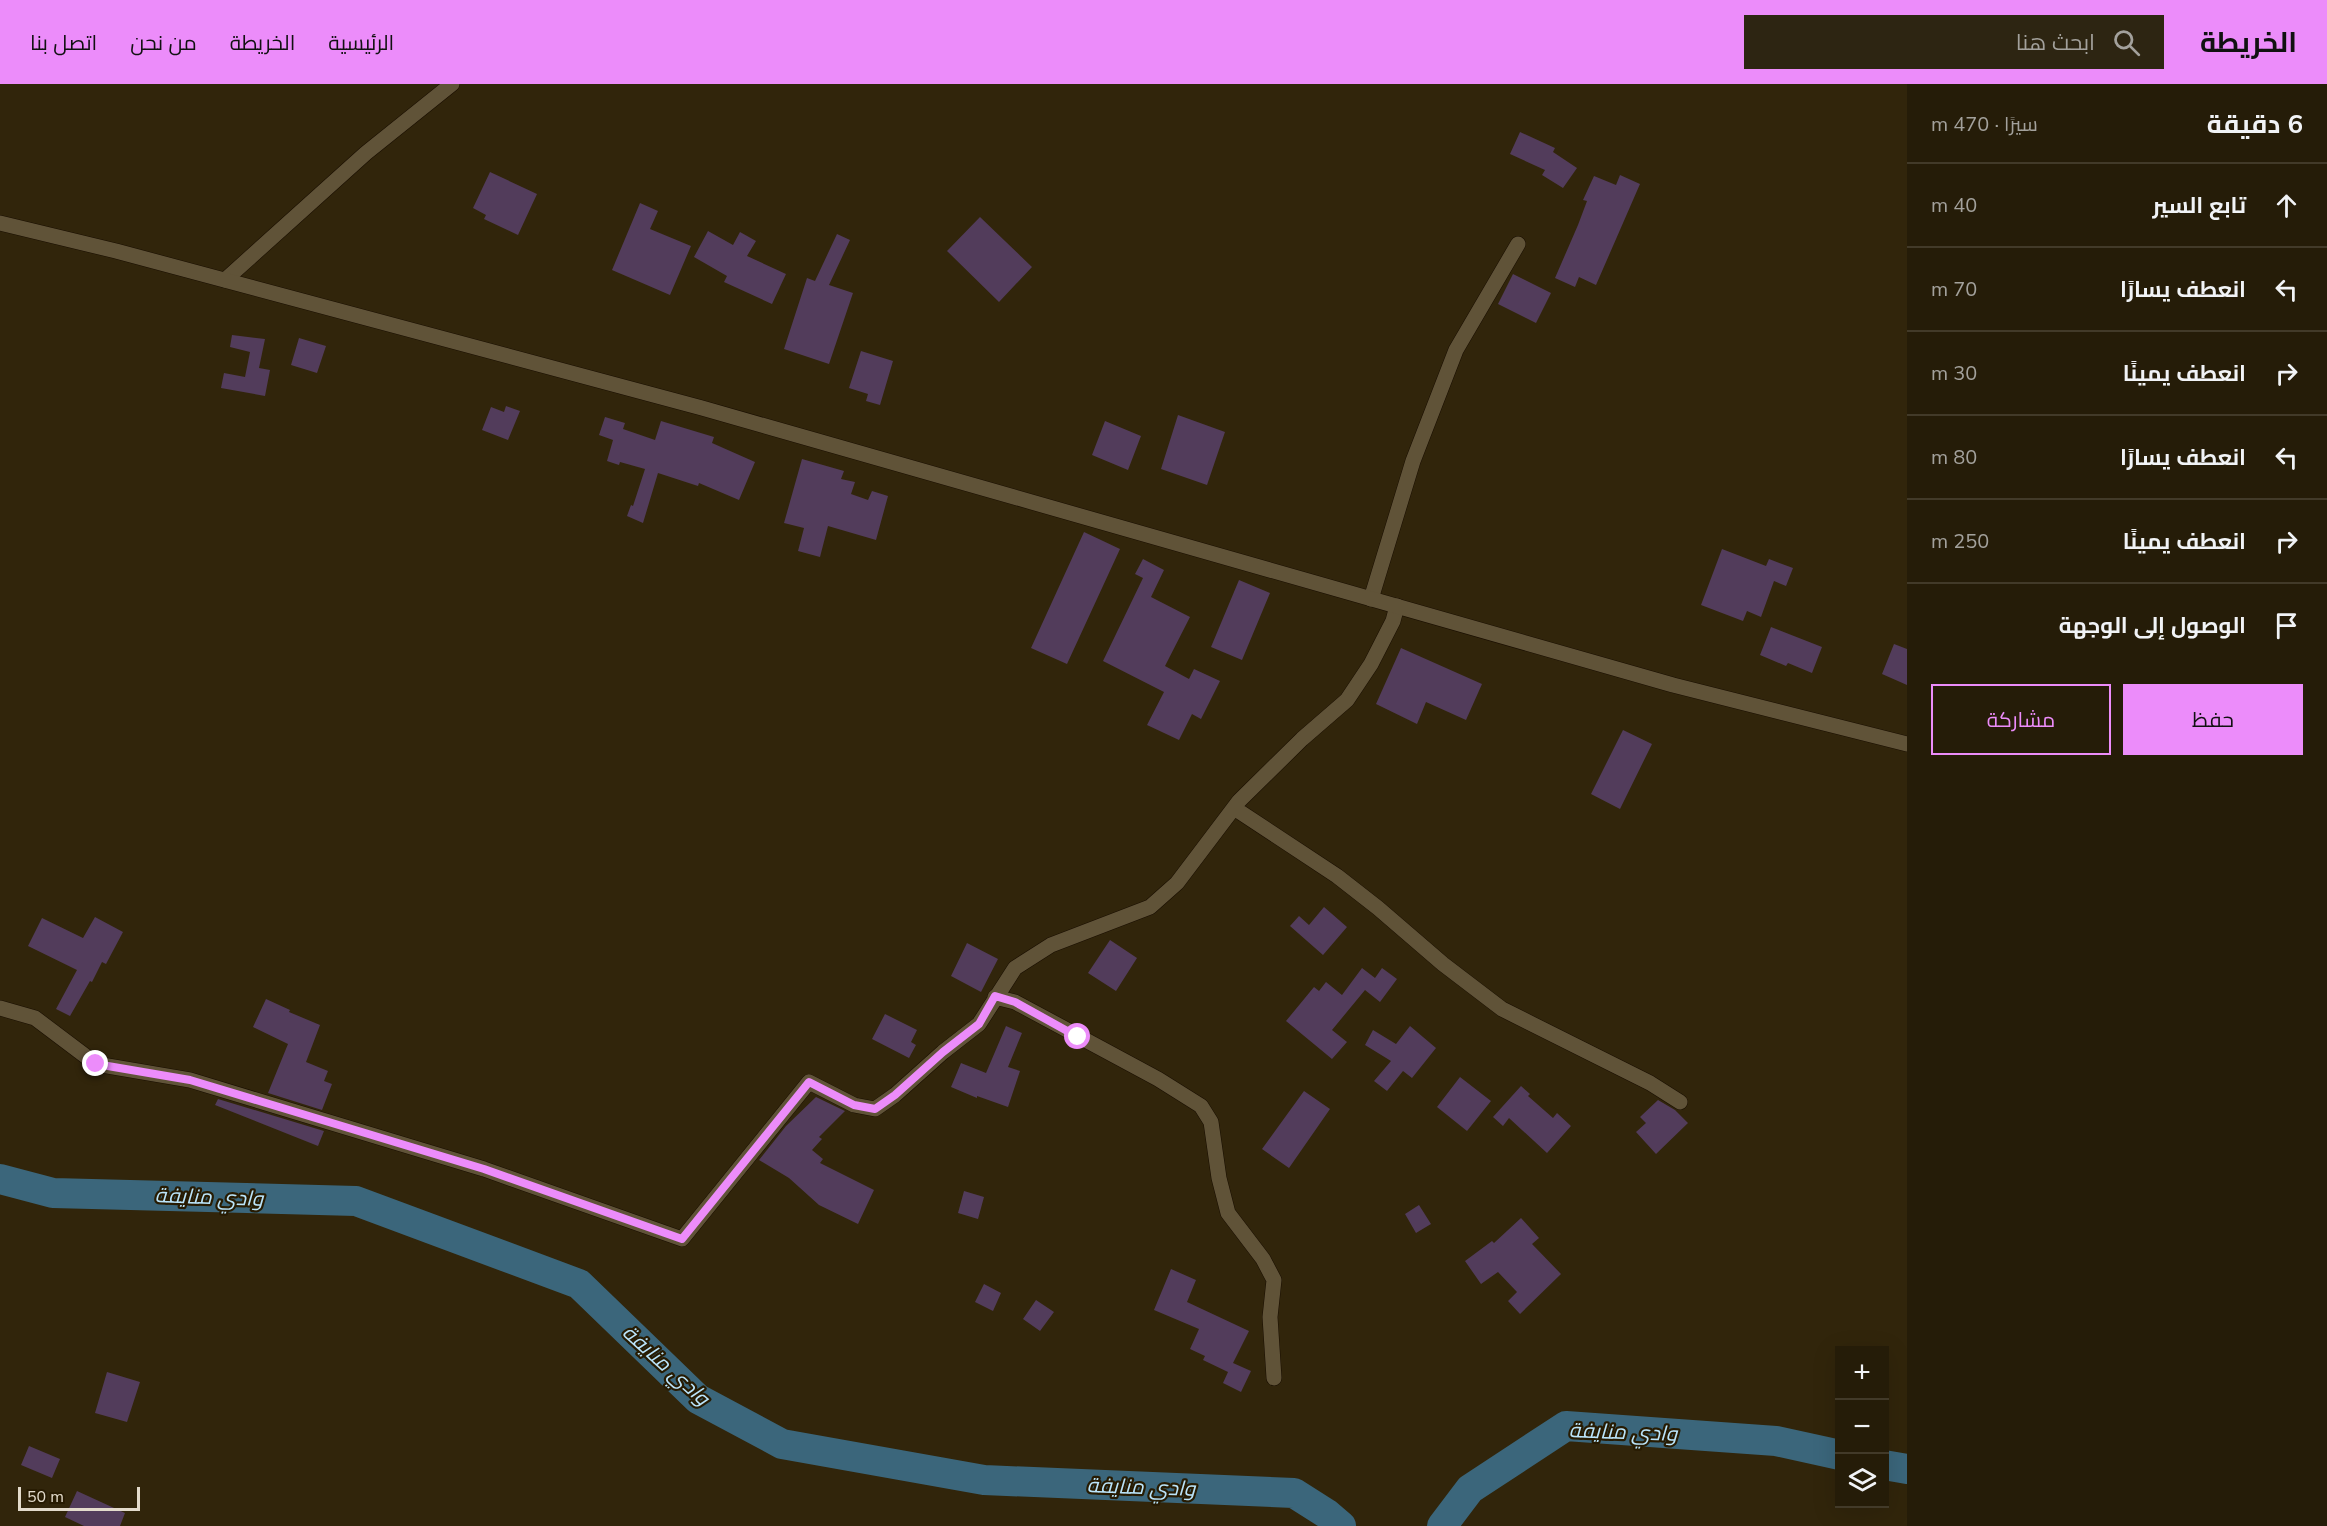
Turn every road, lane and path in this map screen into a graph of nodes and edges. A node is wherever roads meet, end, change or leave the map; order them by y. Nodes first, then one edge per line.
1 (452, 84) edge
2 (0, 223) edge
3 (1518, 244) dead end
4 (225, 280) junction
5 (1371, 599) junction
6 (1397, 606) junction
7 (1907, 744) edge
8 (1234, 808) junction
9 (995, 996) junction
10 (0, 1008) edge
11 (1680, 1102) dead end
12 (1274, 1378) dead end

1 - 4 street
2 - 4 street
3 - 5 street
4 - 5 street
5 - 6 street
6 - 7 street
6 - 8 street
8 - 9 street
8 - 11 street
9 - 10 street
9 - 12 street

